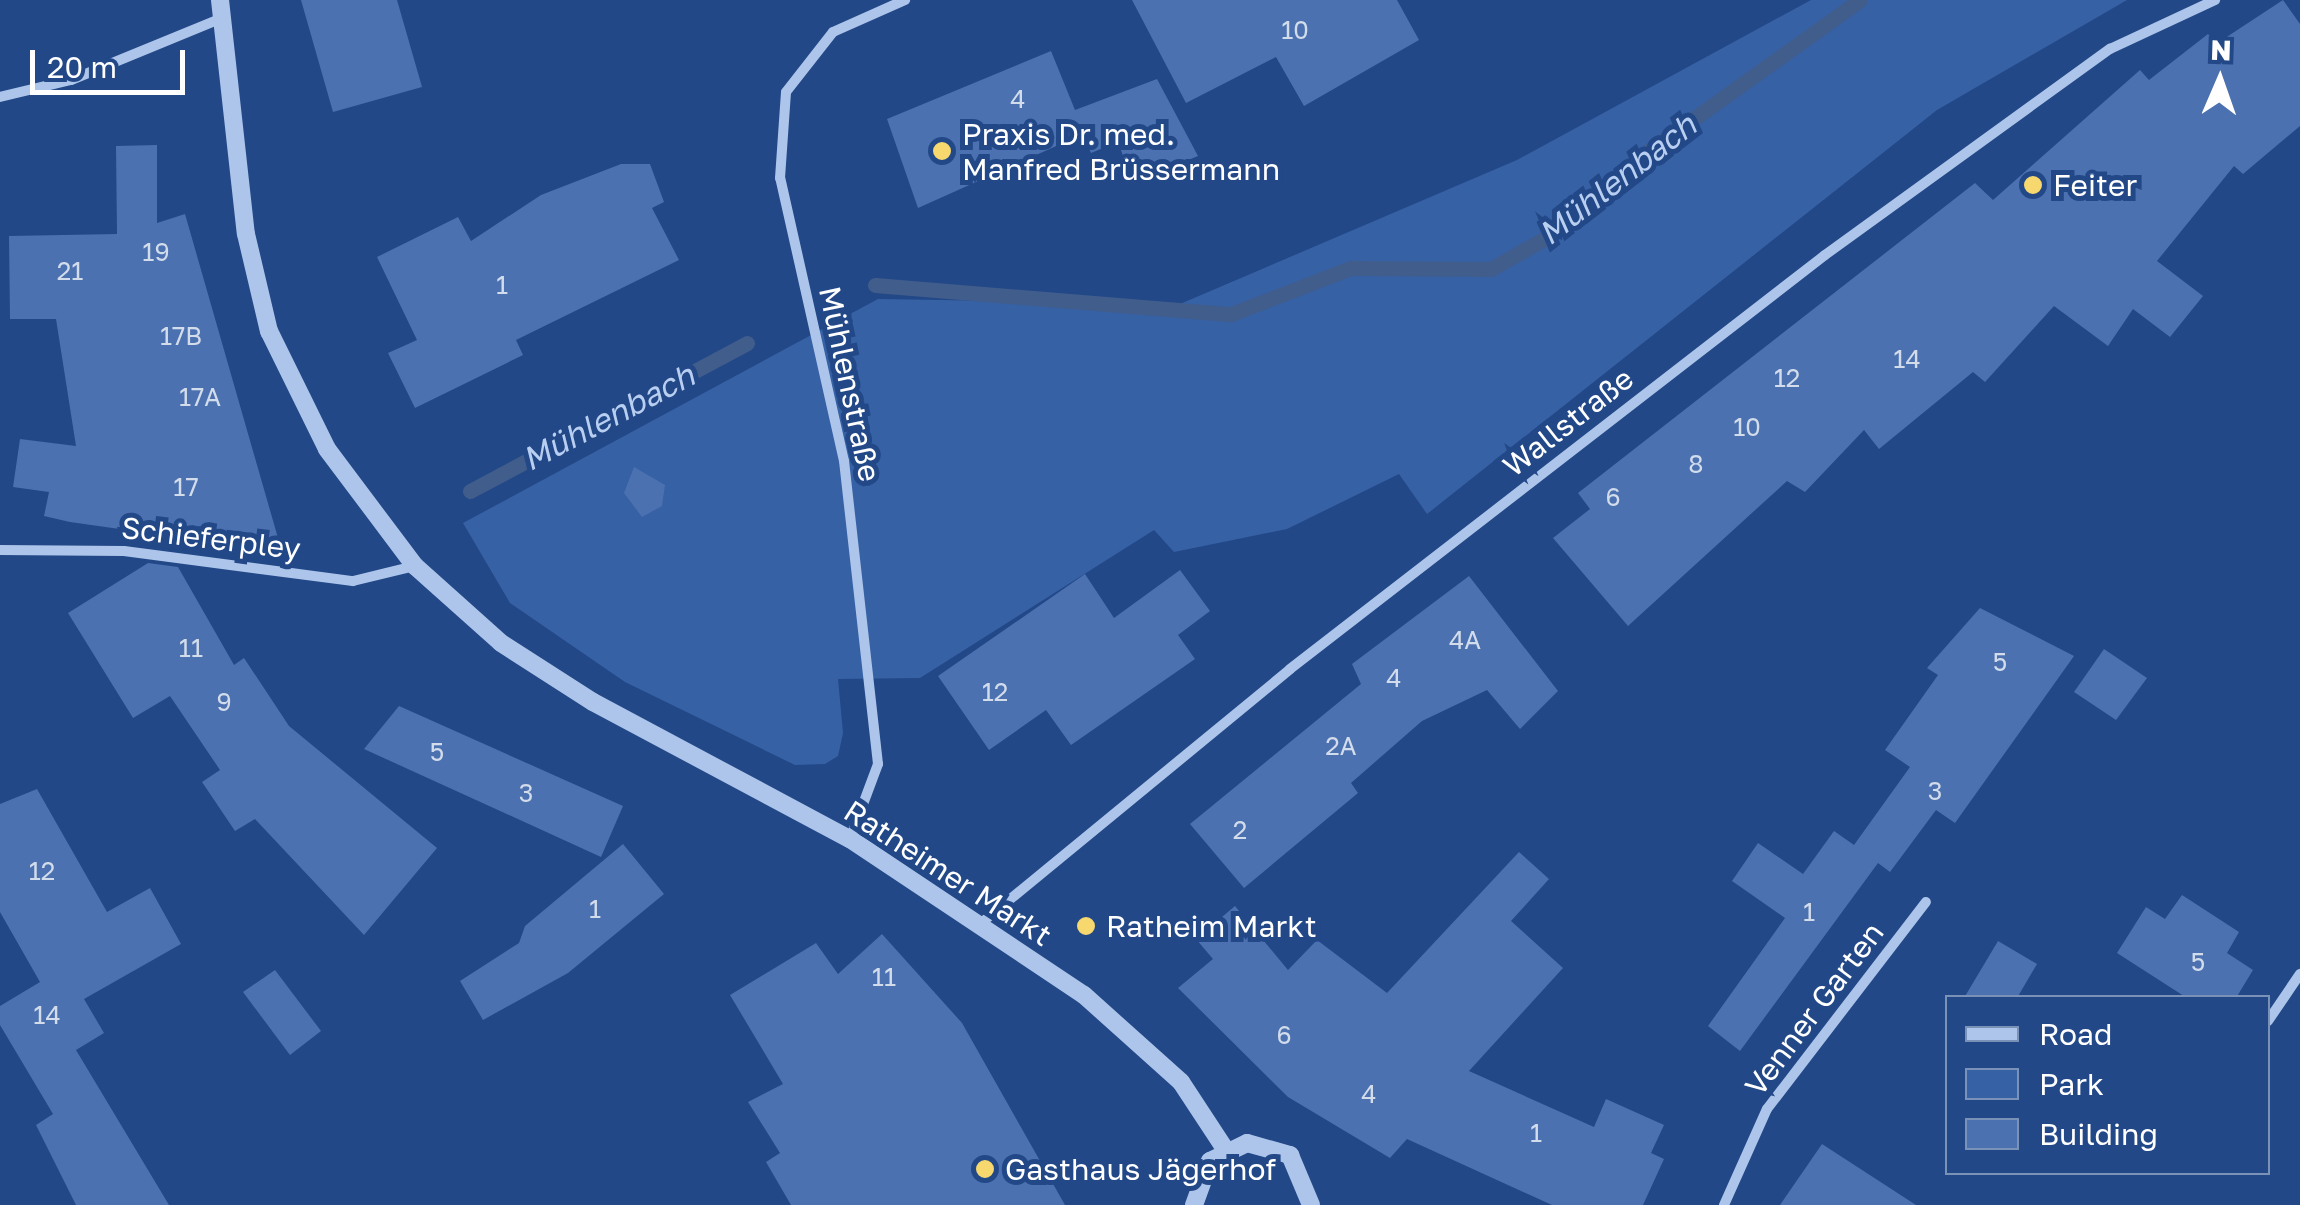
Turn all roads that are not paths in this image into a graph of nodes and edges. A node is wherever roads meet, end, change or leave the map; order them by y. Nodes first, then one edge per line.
1 (905, 0) edge
2 (2215, 0) edge
3 (220, 9) edge
4 (0, 97) edge
5 (0, 550) edge
6 (415, 566) junction
7 (850, 839) junction
8 (1926, 902) dead end
9 (980, 924) junction
10 (2300, 974) edge
11 (2270, 1018) edge
12 (1225, 1149) junction
13 (1194, 1205) edge
14 (1311, 1205) edge
15 (1724, 1205) edge

1 - 7 street, Mühlenstraße
2 - 9 street, Wallstraße
3 - 4 street
3 - 6 street, Ratheimer Markt
5 - 6 street, Schieferpley
6 - 7 street, Ratheimer Markt
7 - 9 street, Ratheimer Markt
8 - 15 street, Venner Garten
9 - 12 street, Ratheimer Markt
10 - 11 street
12 - 13 street
12 - 14 street

